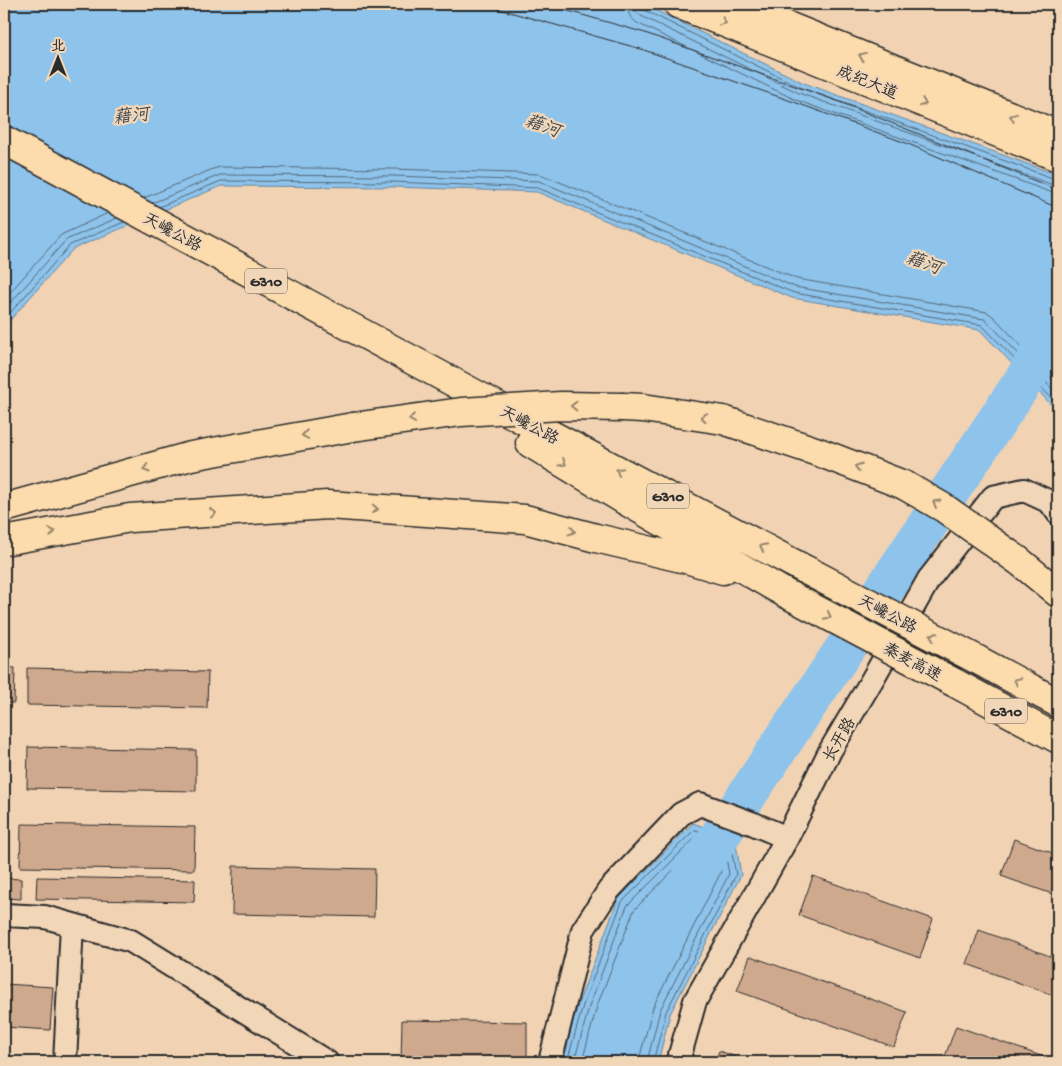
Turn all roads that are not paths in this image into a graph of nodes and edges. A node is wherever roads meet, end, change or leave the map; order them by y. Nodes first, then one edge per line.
1 (678, 4) edge
2 (733, 4) edge
3 (1058, 135) edge
4 (4, 140) edge
5 (4, 157) edge
6 (1058, 158) edge
7 (4, 508) edge
8 (1058, 513) edge
9 (4, 541) edge
10 (776, 588) junction
11 (1058, 593) edge
12 (1058, 703) edge
13 (1058, 739) edge
14 (787, 838) junction
15 (4, 915) edge
16 (72, 925) junction
17 (65, 1062) edge
18 (327, 1062) edge
19 (550, 1062) edge
20 (678, 1062) edge

1 -> 6 main road, 成纪大道
3 -> 2 main road, 成纪大道
12 -> 4 main road, 天巉公路 / G310, bridge
5 -> 10 main road, 天巉公路 / G310, bridge
11 -> 7 main road, bridge
8 - 14 street, 长开路
9 -> 10 main road
10 -> 13 main road, 秦麦高速 / G310, bridge
14 - 19 street
14 - 20 street, 长开路
15 - 16 street
16 - 17 street
16 - 18 street

